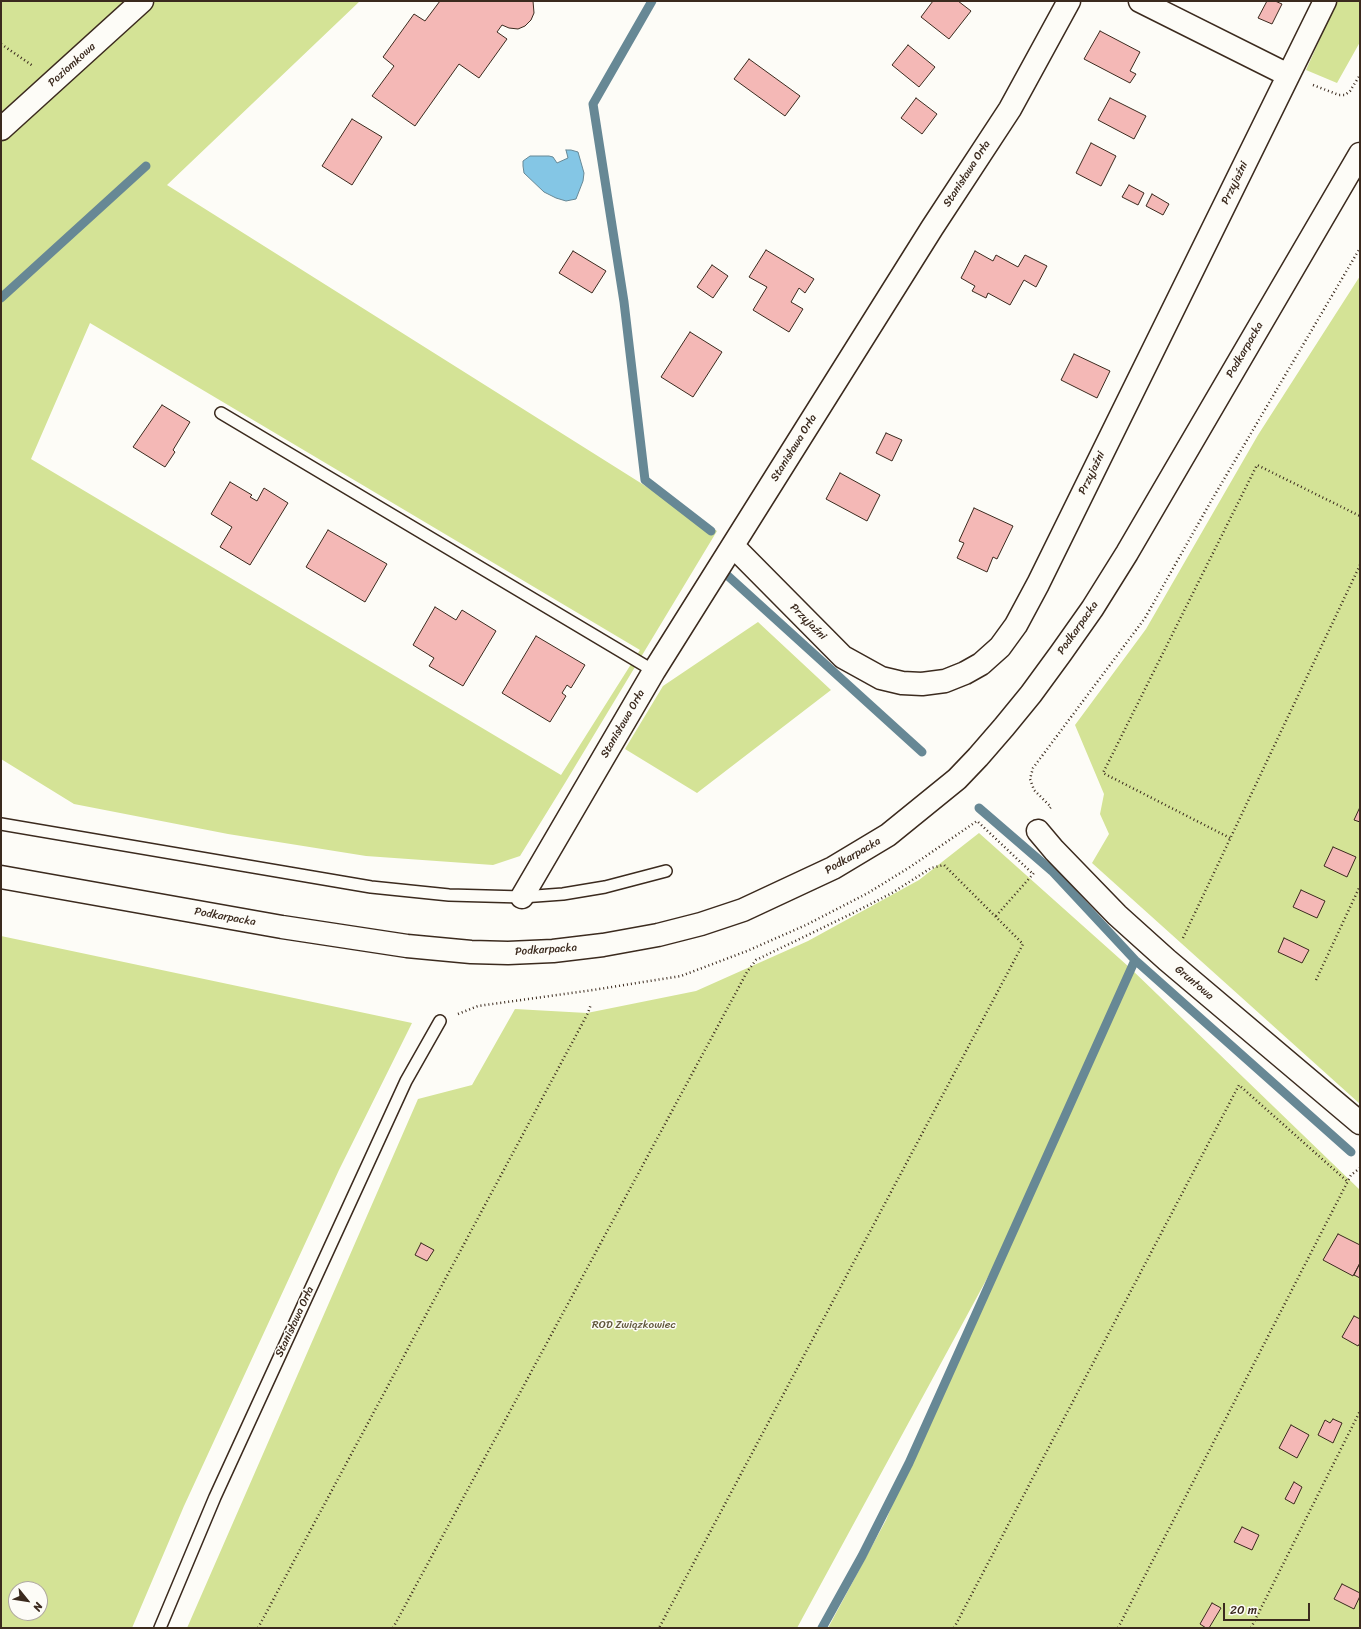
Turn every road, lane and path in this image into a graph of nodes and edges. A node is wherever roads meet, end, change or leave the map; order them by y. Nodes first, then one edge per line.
1 (142, 1) edge
2 (1069, 1) edge
3 (1140, 1) edge
4 (1325, 1) edge
5 (1, 44) edge
6 (1288, 74) junction
7 (1360, 75) edge
8 (55, 81) junction
9 (1, 129) edge
10 (1360, 154) edge
11 (1360, 248) edge
12 (221, 413) dead end
13 (1360, 516) edge
14 (733, 546) junction
15 (1360, 565) edge
16 (654, 672) junction
17 (1, 824) edge
18 (1038, 832) joint
19 (1230, 838) junction
20 (1038, 870) dead end
21 (666, 871) dead end
22 (1, 877) edge
23 (1360, 886) edge
24 (522, 898) junction
25 (996, 916) junction
26 (1167, 960) junction
27 (1316, 980) dead end
28 (591, 1004) dead end
29 (440, 1021) dead end
30 (1360, 1123) edge
31 (1360, 1168) edge
32 (1348, 1182) junction
33 (1360, 1410) edge
34 (160, 1628) edge
35 (258, 1628) edge
36 (394, 1628) edge
37 (659, 1628) edge
38 (954, 1628) edge
39 (1118, 1628) edge
40 (1251, 1628) edge

1 - 8 street, Poziomkowa
2 - 14 street, Stanisława Orła
3 - 6 street
4 - 6 street, Przyjaźni
5 - 8 path
6 - 7 path
6 - 14 street, Przyjaźni
8 - 9 street, Poziomkowa
10 - 22 street, Podkarpacka
11 - 18 path
12 - 16 lane
13 - 19 path
14 - 16 street, Stanisława Orła
15 - 19 path
16 - 24 street, Stanisława Orła
17 - 24 lane
18 - 26 street, Gruntowa
19 - 26 path
20 - 25 path
21 - 24 lane
23 - 27 path
25 - 36 path
25 - 37 path
26 - 30 street, Gruntowa
28 - 35 path
29 - 34 lane, Stanisława Orła
31 - 32 path
32 - 38 path
32 - 39 path
33 - 40 path

